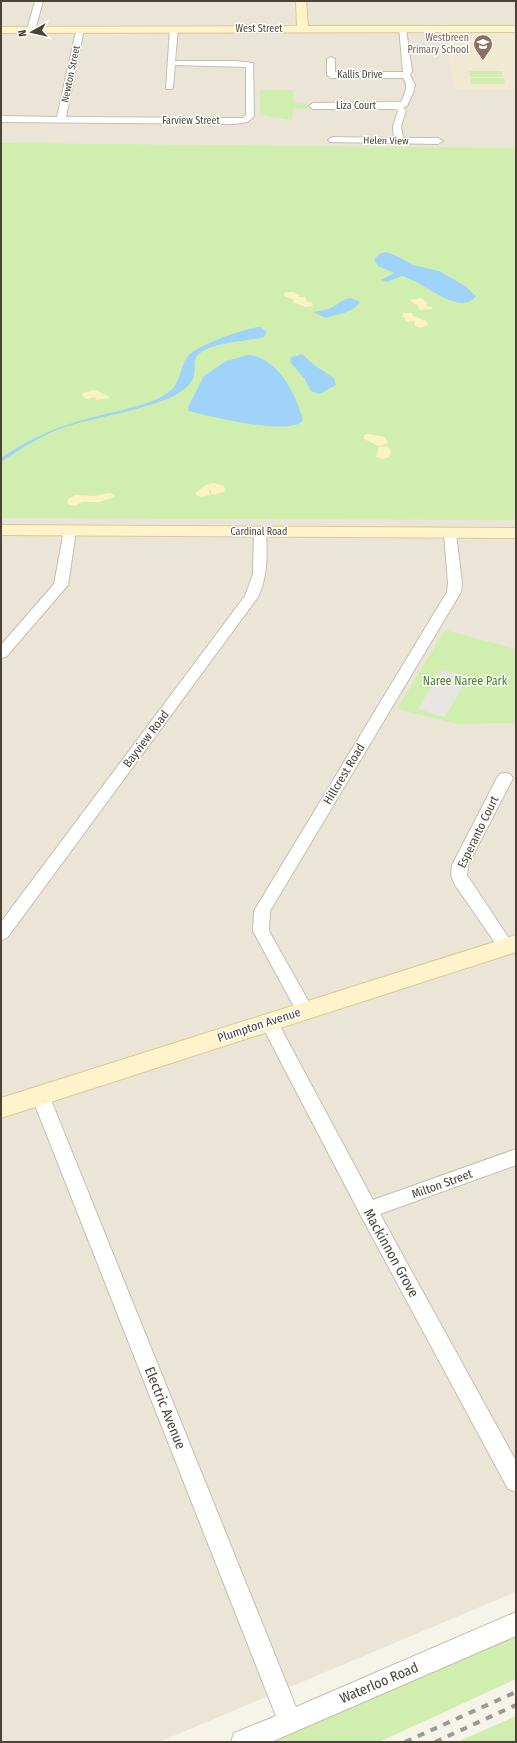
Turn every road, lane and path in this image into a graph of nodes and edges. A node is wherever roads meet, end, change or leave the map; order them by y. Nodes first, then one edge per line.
1 (39, 1) edge
2 (301, 1) edge
3 (174, 29) junction
4 (303, 29) junction
5 (402, 29) junction
6 (1, 30) edge
7 (31, 30) junction
8 (80, 30) junction
9 (516, 30) edge
10 (331, 59) dead end
11 (171, 63) junction
12 (405, 75) junction
13 (168, 87) dead end
14 (313, 106) dead end
15 (398, 106) junction
16 (1, 119) edge
17 (61, 119) junction
18 (333, 140) dead end
19 (399, 141) junction
20 (438, 141) dead end
21 (1, 530) edge
22 (70, 530) junction
23 (260, 532) junction
24 (450, 533) junction
25 (516, 533) edge
26 (1, 654) edge
27 (505, 778) dead end
28 (1, 934) edge
29 (511, 945) edge
30 (305, 1010) junction
31 (269, 1022) junction
32 (40, 1095) junction
33 (1, 1108) edge
34 (516, 1157) edge
35 (368, 1210) junction
36 (516, 1482) edge
37 (516, 1624) edge
38 (290, 1721) junction
39 (243, 1742) edge

1 - 7 street
2 - 4 street
3 - 4 street, West Street
3 - 8 street, West Street
3 - 11 street
4 - 5 street, West Street
5 - 9 street, West Street
5 - 12 street
6 - 7 street, West Street
7 - 8 street, West Street
8 - 17 street, Newton Street
10 - 12 street, Kallis Drive
11 - 13 street
11 - 17 street, Farview Street
12 - 15 street
14 - 15 street, Liza Court
15 - 19 street
16 - 17 street, Farview Street
18 - 19 street, Helen View
19 - 20 street, Helen View
21 - 22 street, Cardinal Road
22 - 23 street, Cardinal Road
22 - 26 street
23 - 24 street, Cardinal Road
23 - 28 street, Bayview Road
24 - 25 street, Cardinal Road
24 - 30 street, Hillcrest Road
27 - 29 street, Esperanto Court
29 - 30 street, Plumpton Avenue
30 - 31 street, Plumpton Avenue
31 - 32 street, Plumpton Avenue
31 - 35 street, Mackinnon Grove
32 - 33 street, Plumpton Avenue
32 - 38 street, Electric Avenue
34 - 35 street, Milton Street
35 - 36 street, Mackinnon Grove
37 - 38 street, Waterloo Road
38 - 39 street, Waterloo Road

